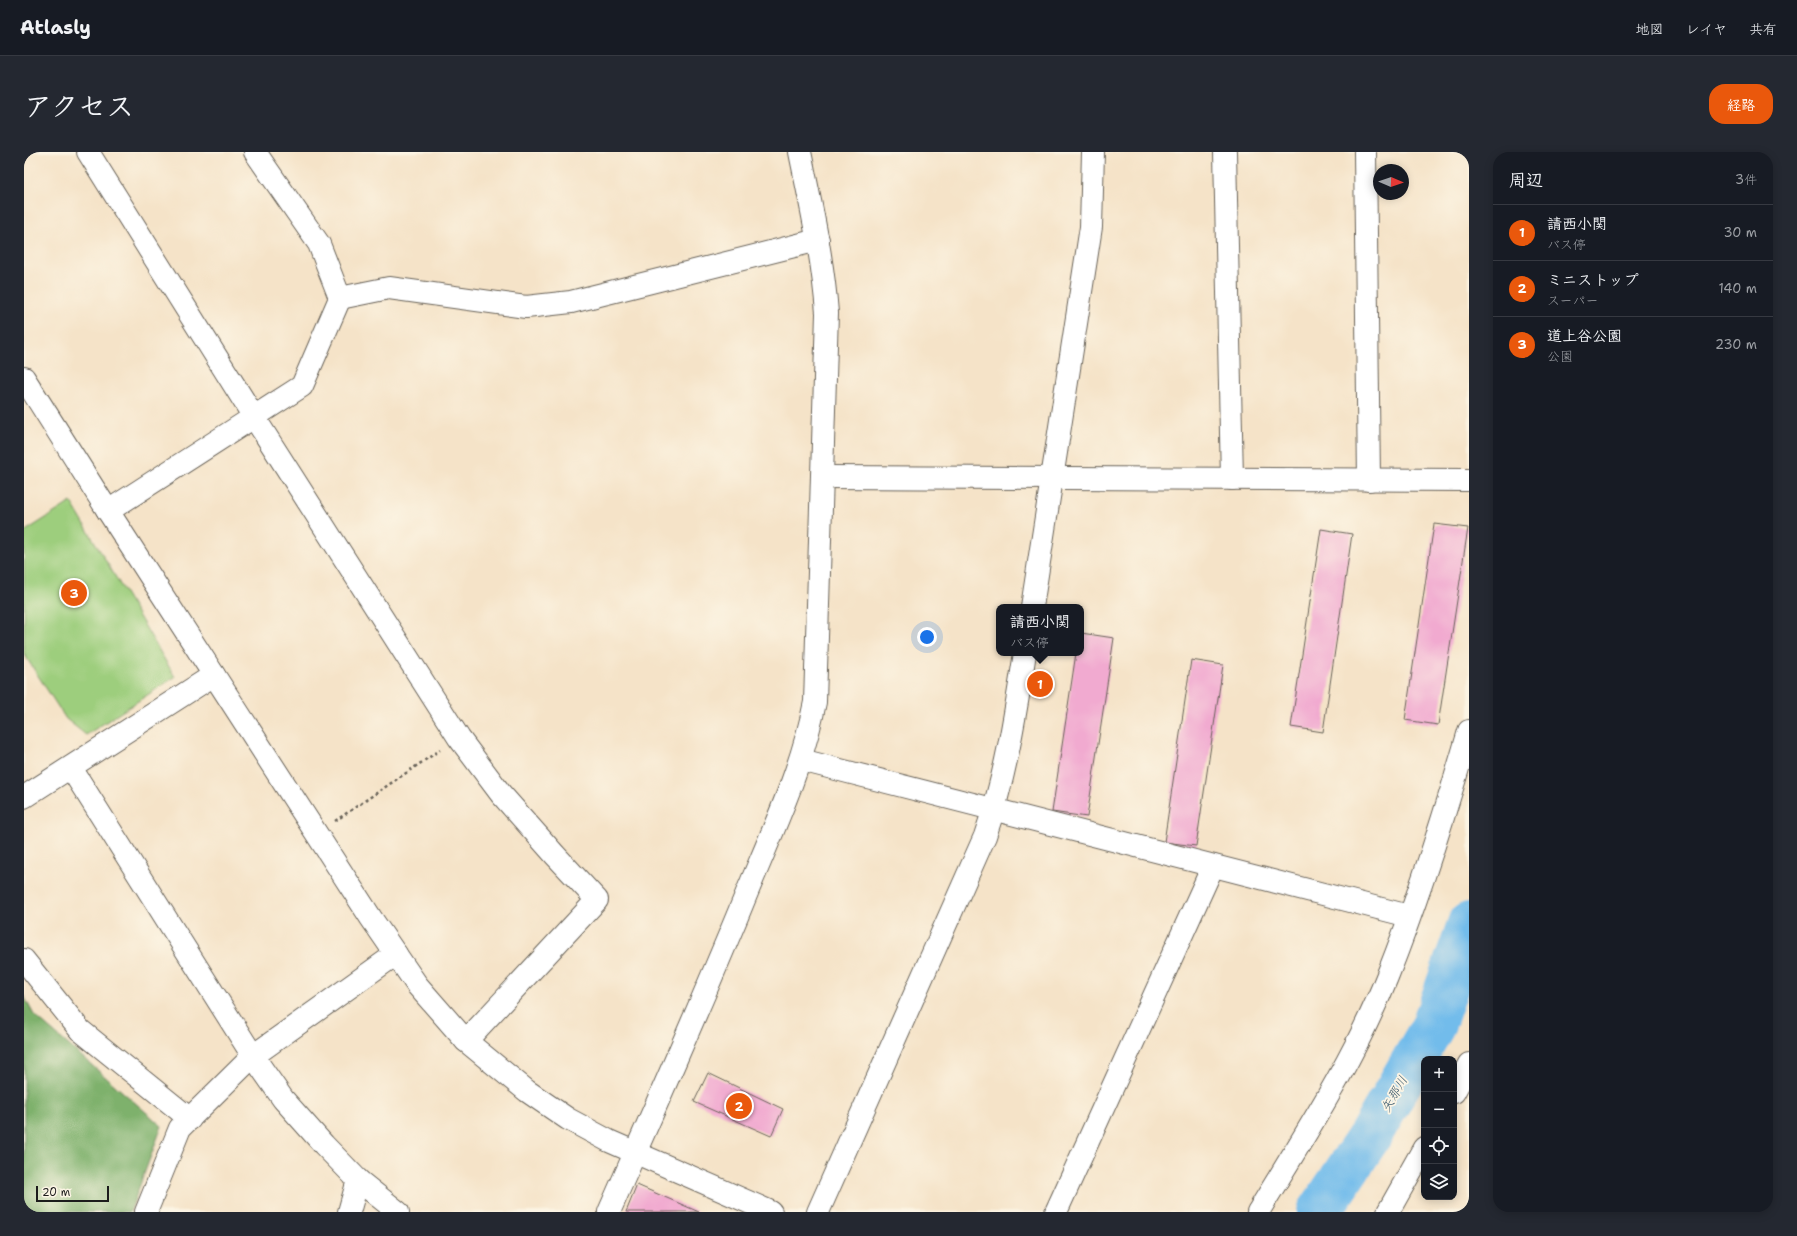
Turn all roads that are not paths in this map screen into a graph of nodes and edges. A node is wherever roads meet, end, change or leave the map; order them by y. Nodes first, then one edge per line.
1 (88, 152) edge
2 (255, 152) edge
3 (800, 152) edge
4 (1093, 152) edge
5 (1225, 152) edge
6 (1365, 152) edge
7 (818, 240) junction
8 (340, 298) junction
9 (24, 378) edge
10 (254, 417) junction
11 (823, 477) junction
12 (1054, 478) junction
13 (1232, 479) junction
14 (1369, 480) junction
15 (1469, 480) edge
16 (108, 512) junction
17 (1033, 604) edge
18 (1025, 656) edge
19 (214, 675) junction
20 (1469, 731) edge
21 (801, 760) junction
22 (71, 768) junction
23 (24, 797) edge
24 (994, 810) junction
25 (1213, 866) junction
26 (1409, 916) junction
27 (396, 954) junction
28 (24, 960) edge
29 (466, 1041) junction
30 (253, 1056) junction
31 (1469, 1064) edge
32 (1457, 1086) edge
33 (190, 1119) junction
34 (635, 1152) junction
35 (1421, 1153) edge
36 (358, 1180) junction
37 (146, 1212) edge
38 (349, 1212) edge
39 (398, 1212) edge
40 (609, 1212) edge
41 (771, 1212) edge
42 (818, 1212) edge
43 (1056, 1212) edge
44 (1258, 1212) edge
45 (1388, 1212) edge

1 - 10 street
2 - 8 street
3 - 7 street
4 - 12 street
5 - 13 street
6 - 14 street
7 - 8 street
7 - 11 street
8 - 10 street
9 - 16 street
10 - 16 street
10 - 29 street
11 - 12 street
11 - 21 street
12 - 13 street
12 - 17 street
13 - 14 street
14 - 15 street
16 - 19 street
18 - 24 street
19 - 22 street
19 - 27 street
20 - 26 street
21 - 24 street
21 - 34 street
22 - 23 street
22 - 30 street
24 - 25 street
24 - 42 street
25 - 26 street
25 - 43 street
26 - 44 street
27 - 29 street
27 - 30 street
28 - 33 street
29 - 34 street
30 - 33 street
30 - 36 street
31 - 32 street
33 - 37 street
34 - 40 street
34 - 41 street
35 - 45 street
36 - 38 street
36 - 39 street

